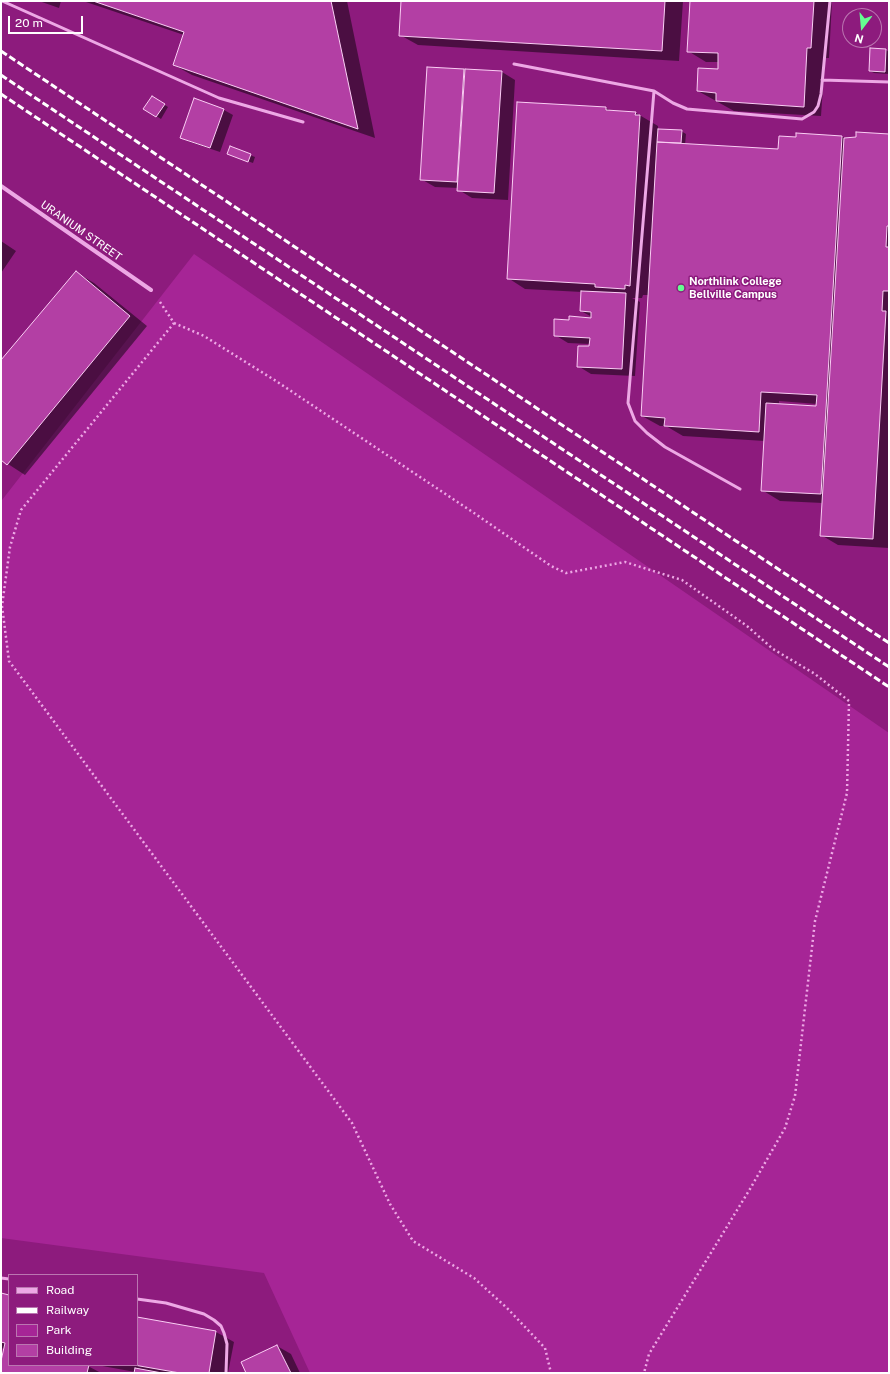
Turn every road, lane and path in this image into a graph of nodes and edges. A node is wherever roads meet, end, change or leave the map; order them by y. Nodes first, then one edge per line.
1 (2, 1) edge
2 (830, 1) edge
3 (514, 64) dead end
4 (822, 80) junction
5 (889, 82) edge
6 (654, 91) junction
7 (303, 122) dead end
8 (1, 186) edge
9 (151, 290) joint
10 (174, 323) junction
11 (740, 488) dead end
12 (138, 1299) edge
13 (226, 1373) edge
14 (551, 1373) edge
15 (644, 1373) edge

1 - 7 lane
2 - 4 lane
3 - 6 lane
4 - 5 lane
4 - 6 lane
6 - 11 lane
8 - 9 street, URANIUM STREET
9 - 10 path
10 - 14 path
10 - 15 path
12 - 13 lane

